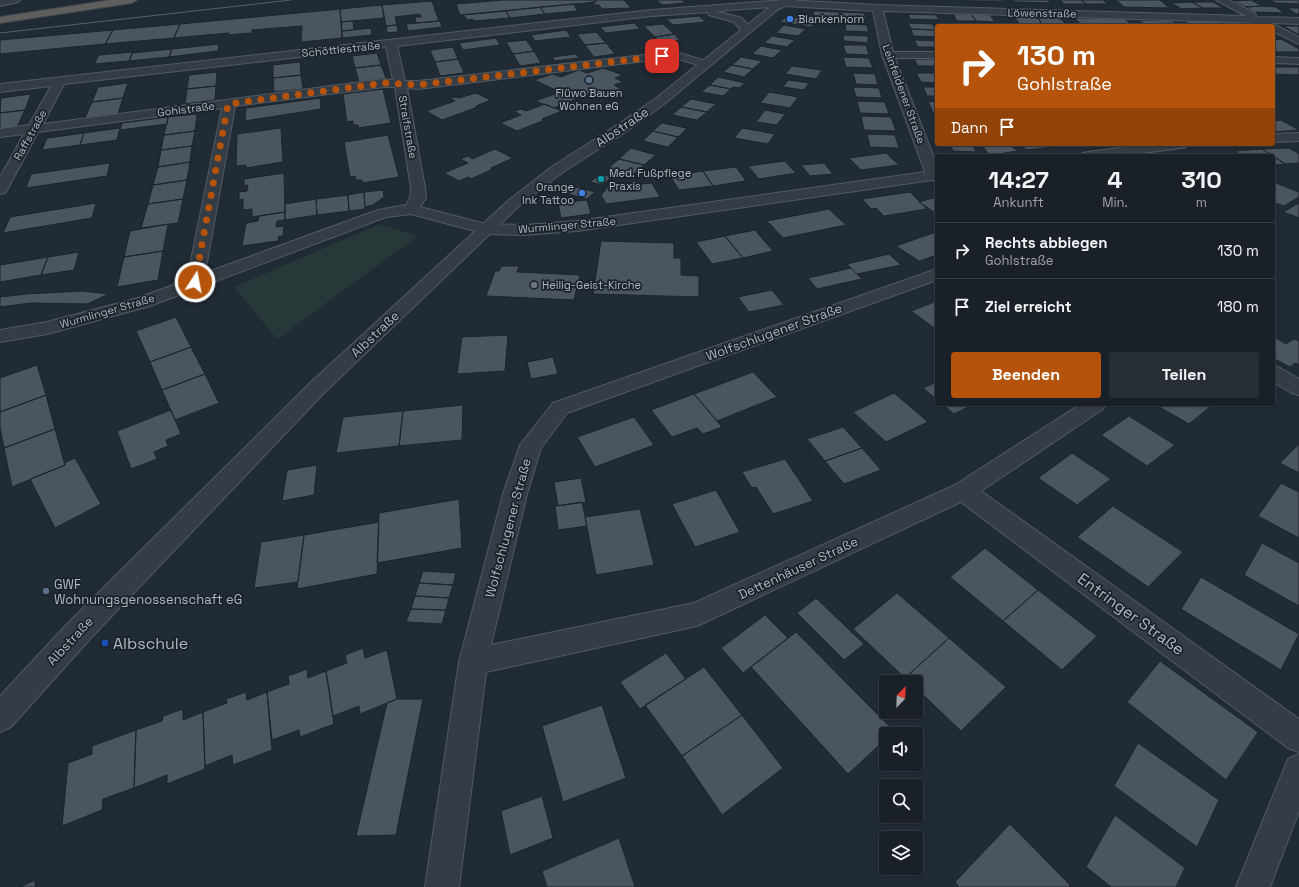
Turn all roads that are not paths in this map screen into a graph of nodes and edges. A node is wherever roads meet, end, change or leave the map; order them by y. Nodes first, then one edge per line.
1 (15, 0) edge
2 (66, 0) edge
3 (132, 0) edge
4 (1221, 0) edge
5 (788, 2) edge
6 (0, 3) edge
7 (877, 8) junction
8 (0, 11) edge
9 (683, 11) junction
10 (1257, 18) junction
11 (0, 20) edge
12 (1299, 20) edge
13 (1268, 24) edge
14 (1275, 28) edge
15 (747, 30) junction
16 (1299, 41) edge
17 (391, 43) junction
18 (888, 55) junction
19 (935, 55) edge
20 (1275, 60) edge
21 (1299, 61) edge
22 (705, 64) junction
23 (60, 80) junction
24 (400, 83) junction
25 (0, 88) edge
26 (228, 104) junction
27 (34, 129) junction
28 (0, 133) edge
29 (1299, 137) edge
30 (1275, 138) edge
31 (1166, 146) edge
32 (1104, 154) edge
33 (935, 173) edge
34 (935, 176) edge
35 (0, 190) edge
36 (411, 210) junction
37 (486, 229) junction
38 (935, 275) edge
39 (195, 282) junction
40 (0, 336) edge
41 (1275, 374) edge
42 (1299, 388) edge
43 (1093, 406) edge
44 (963, 492) junction
45 (473, 662) junction
46 (0, 717) edge
47 (1299, 737) edge
48 (1299, 770) edge
49 (442, 887) edge
50 (1253, 887) edge

1 - 6 street
2 - 8 highway
3 - 11 highway
4 - 10 street
5 - 7 street, Löwenstraße
5 - 9 street, Schöttlestraße
5 - 15 street, Albstraße
7 - 10 street, Löwenstraße
7 - 18 street, Leinfeldener Straße
9 - 15 street, Schöttlestraße
9 - 17 street, Schöttlestraße
10 - 12 street, Löwenstraße
10 - 13 street
14 - 16 street
15 - 22 street, Albstraße
17 - 23 street, Schöttlestraße
17 - 24 street, Straifstraße
18 - 19 street
18 - 33 street, Leinfeldener Straße
20 - 21 street
22 - 24 street, Gohlstraße
22 - 37 street, Albstraße
23 - 25 street, Schöttlestraße
23 - 27 street, Raffstraße
24 - 26 street, Gohlstraße
24 - 36 street, Straifstraße
26 - 27 street, Gohlstraße
26 - 39 street
27 - 28 street, Gohlstraße
27 - 35 street, Raffstraße
29 - 30 street
31 - 32 street
34 - 37 street, Wurmlinger Straße
36 - 37 street, Wurmlinger Straße
36 - 39 street, Wurmlinger Straße
37 - 46 street, Albstraße
38 - 45 street, Wolfschlugener Straße
39 - 40 street, Wurmlinger Straße
41 - 42 street
43 - 44 street, Dettenhäuser Straße
44 - 45 street, Dettenhäuser Straße
44 - 47 street, Entringer Straße
45 - 49 street, Wolfschlugener Straße
48 - 50 street

